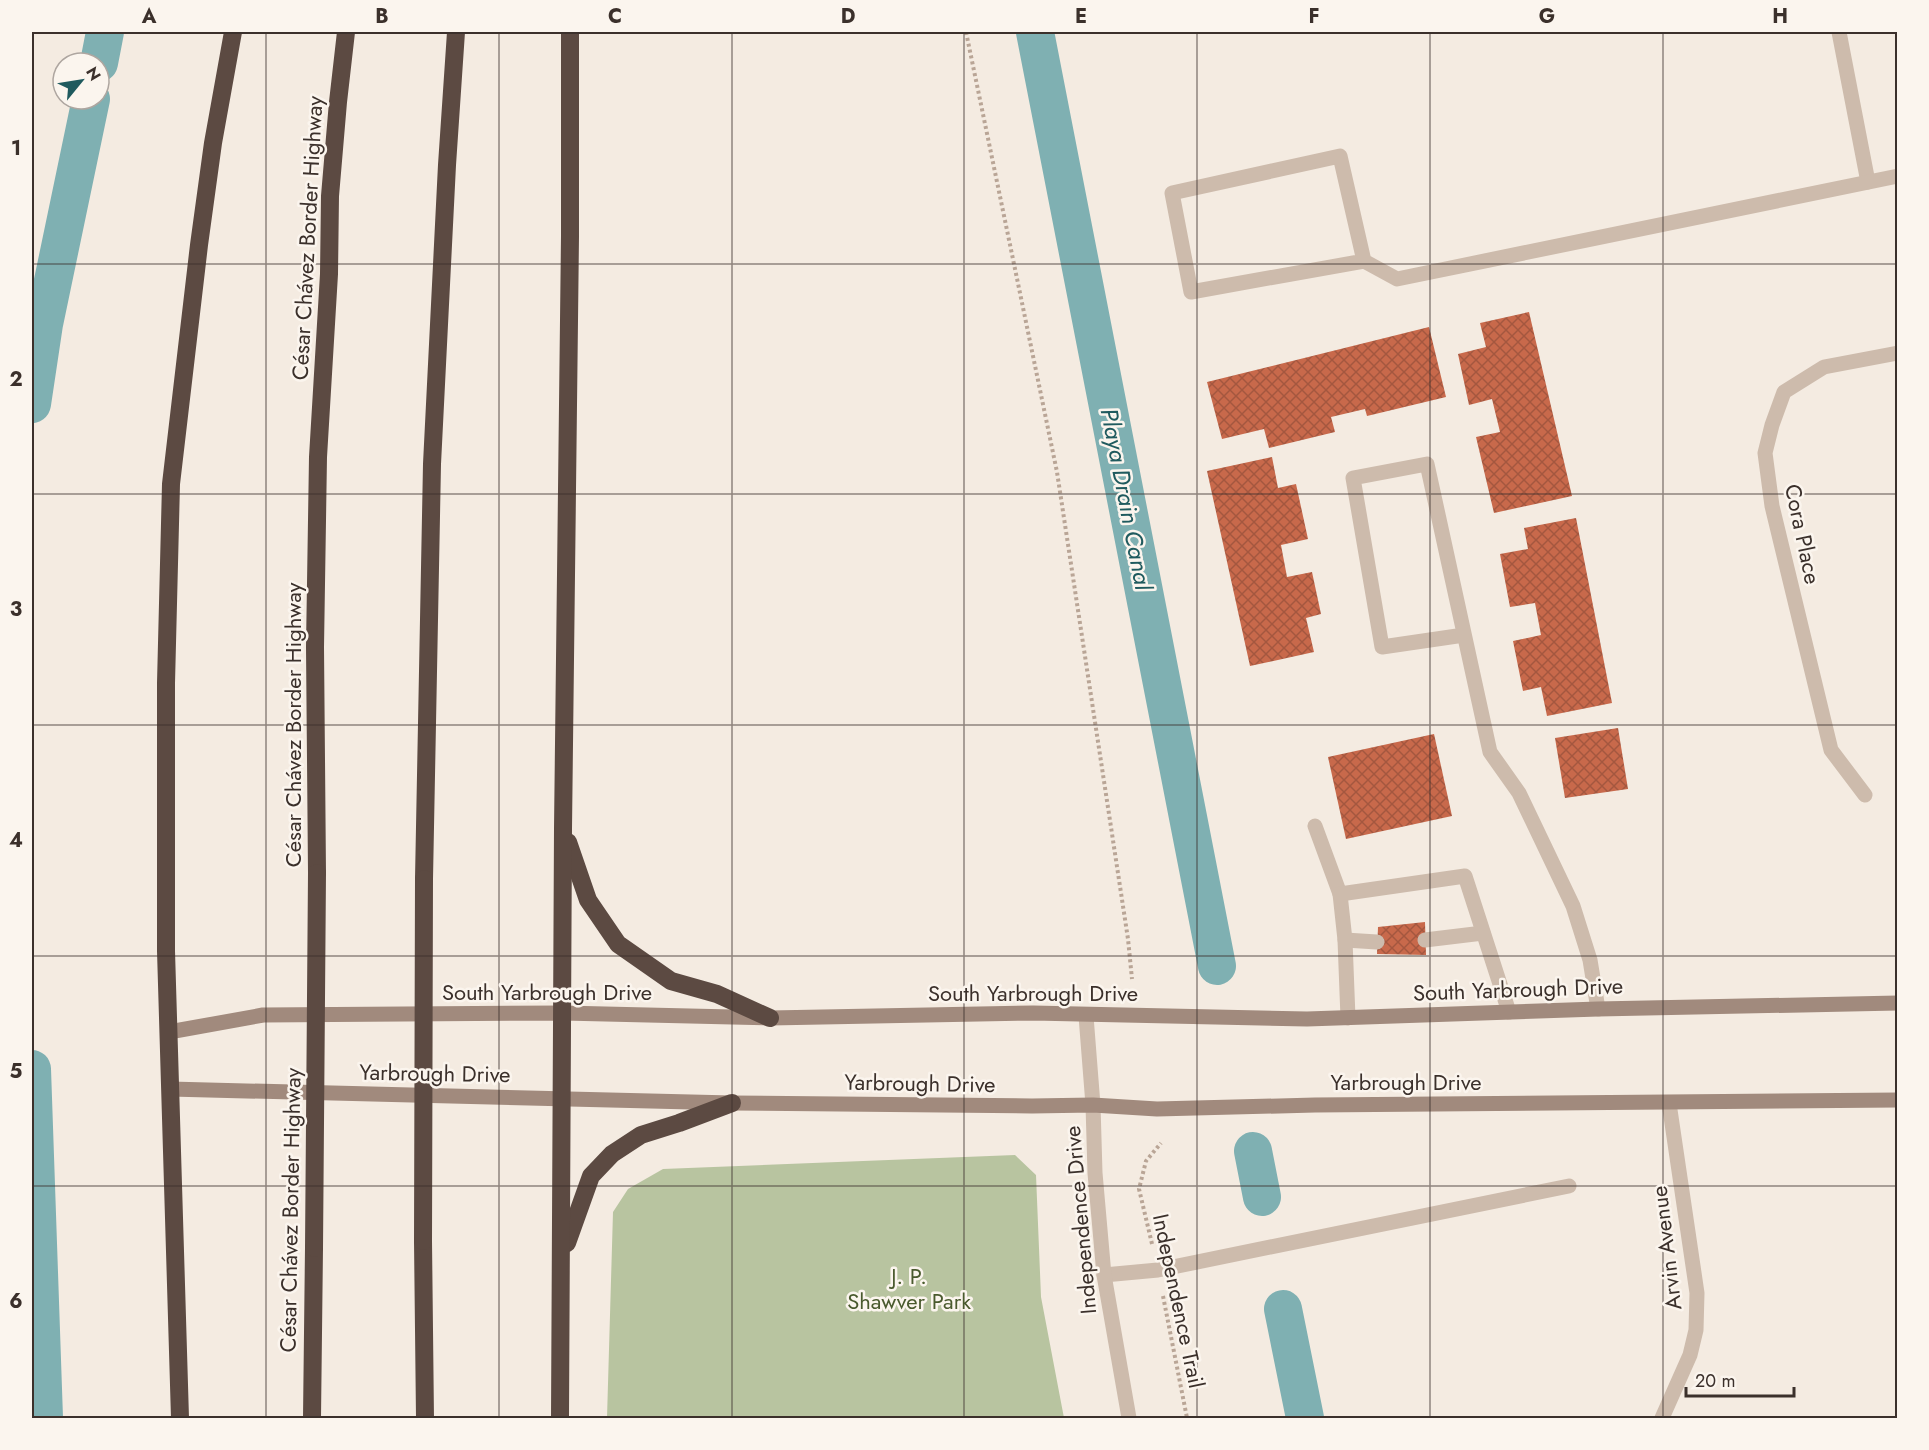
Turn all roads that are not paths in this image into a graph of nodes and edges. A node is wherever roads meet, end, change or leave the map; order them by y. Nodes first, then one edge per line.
1 (233, 32) edge
2 (346, 32) edge
3 (456, 32) edge
4 (570, 32) edge
5 (1839, 32) edge
6 (1898, 176) edge
7 (1868, 182) junction
8 (1364, 261) junction
9 (1898, 353) edge
10 (1464, 635) junction
11 (1864, 795) dead end
12 (1315, 826) dead end
13 (563, 829) junction
14 (1340, 894) junction
15 (1483, 933) junction
16 (1345, 940) junction
17 (1425, 940) dead end
18 (1377, 942) dead end
19 (1898, 1003) edge
20 (1598, 1008) junction
21 (1509, 1012) junction
22 (563, 1013) junction
23 (1086, 1016) junction
24 (770, 1018) junction
25 (1348, 1018) junction
26 (169, 1032) junction
27 (170, 1089) junction
28 (562, 1098) junction
29 (1898, 1100) edge
30 (732, 1103) junction
31 (1669, 1103) junction
32 (1093, 1105) junction
33 (1569, 1186) dead end
34 (562, 1256) junction
35 (1104, 1275) junction
36 (180, 1419) edge
37 (312, 1419) edge
38 (425, 1419) edge
39 (560, 1419) edge
40 (1129, 1419) edge
41 (1662, 1419) edge

1 - 26 highway
2 - 37 highway, César Chávez Border Highway, bridge
3 - 38 highway, bridge
4 - 13 highway
5 - 7 street
6 - 7 street
7 - 8 street
8 - 8 street
9 - 11 street, Cora Place
10 - 10 street
10 - 20 street
12 - 14 street
13 - 22 highway
13 - 24 highway
14 - 15 street
14 - 16 street
15 - 17 street
15 - 21 street
16 - 18 street
16 - 25 street
19 - 20 main road, South Yarbrough Drive
20 - 21 main road, South Yarbrough Drive
21 - 25 main road, South Yarbrough Drive
22 - 24 main road, South Yarbrough Drive
22 - 26 main road, South Yarbrough Drive
22 - 28 highway
23 - 24 main road, South Yarbrough Drive
23 - 25 main road, South Yarbrough Drive
23 - 32 street, Independence Drive
26 - 27 highway
27 - 28 main road, Yarbrough Drive
27 - 36 highway
28 - 30 main road, Yarbrough Drive
28 - 34 highway
29 - 31 main road
30 - 32 main road, Yarbrough Drive
30 - 34 highway
31 - 32 main road, Yarbrough Drive
31 - 41 street, Arvin Avenue
32 - 35 street, Independence Drive
33 - 35 street
34 - 39 highway
35 - 40 street, Independence Drive

